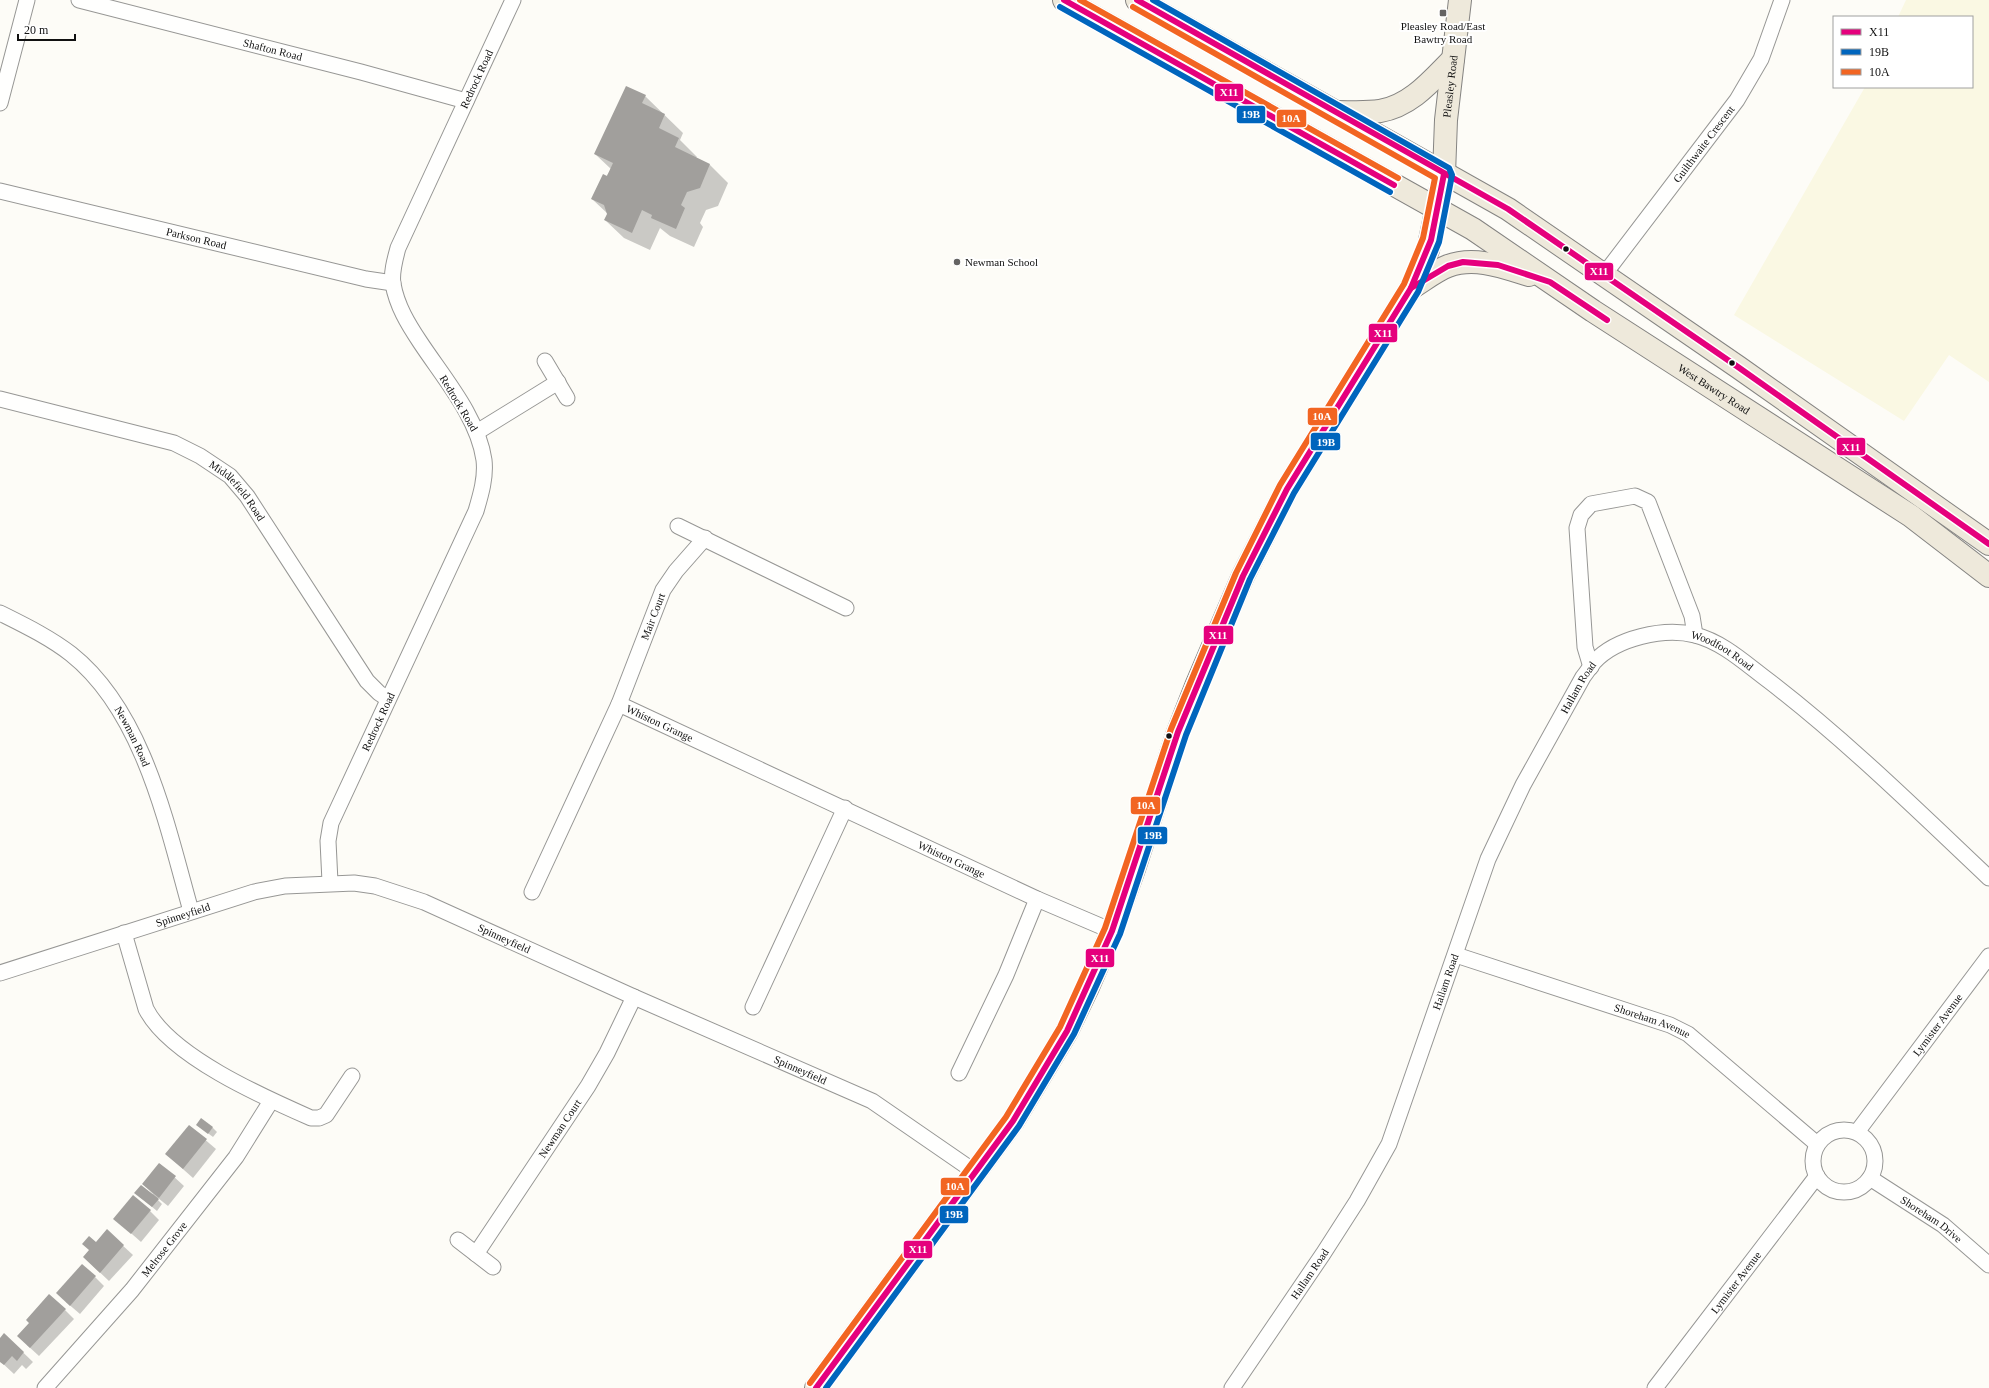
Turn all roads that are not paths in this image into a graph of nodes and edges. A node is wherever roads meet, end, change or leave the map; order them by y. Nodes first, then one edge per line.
1 (27, 0) edge
2 (79, 0) edge
3 (513, 0) edge
4 (1064, 0) edge
5 (1136, 0) edge
6 (1460, 0) edge
7 (1782, 0) edge
8 (1453, 59) junction
9 (466, 101) junction
10 (0, 103) edge
11 (1337, 112) junction
12 (1444, 174) junction
13 (0, 191) edge
14 (1436, 207) junction
15 (1603, 276) junction
16 (1550, 282) junction
17 (393, 283) junction
18 (1411, 288) junction
19 (545, 361) dead end
20 (558, 382) junction
21 (567, 398) dead end
22 (0, 399) edge
23 (477, 432) junction
24 (678, 526) dead end
25 (705, 538) junction
26 (1989, 544) edge
27 (1989, 576) edge
28 (846, 608) dead end
29 (0, 613) edge
30 (1695, 635) junction
31 (1591, 667) junction
32 (388, 699) junction
33 (619, 704) junction
34 (845, 808) junction
35 (1989, 878) edge
36 (330, 882) junction
37 (532, 892) dead end
38 (1037, 899) junction
39 (191, 912) junction
40 (1112, 931) junction
41 (124, 933) junction
42 (1456, 955) junction
43 (1989, 956) edge
44 (0, 973) edge
45 (634, 997) junction
46 (753, 1007) dead end
47 (959, 1072) dead end
48 (352, 1076) dead end
49 (271, 1101) junction
50 (1857, 1132) junction
51 (1817, 1144) junction
52 (975, 1172) junction
53 (1817, 1176) junction
54 (1870, 1178) junction
55 (458, 1240) dead end
56 (476, 1254) junction
57 (1989, 1265) edge
58 (493, 1267) dead end
59 (1658, 1387) edge
60 (44, 1388) edge
61 (816, 1388) edge
62 (1232, 1388) edge

1 - 10 street
2 - 9 street, Shafton Road
3 - 9 street, Redrock Road
4 - 14 main road, West Bawtry Road
5 - 11 main road
6 - 8 main road, Pleasley Road
7 - 15 street, Guilthwaite Crescent
8 - 11 main road
8 - 12 main road, Pleasley Road
9 - 17 street, Redrock Road
11 - 12 main road
12 - 14 main road, Pleasley Road
12 - 15 main road
13 - 17 street, Parkson Road
14 - 16 main road, West Bawtry Road
14 - 18 main road, Pleasley Road
15 - 26 main road
16 - 18 main road
16 - 27 main road, West Bawtry Road
17 - 23 street, Redrock Road
18 - 40 main road, Pleasley Road
19 - 20 street
20 - 21 street
20 - 23 street
22 - 32 street, Middlefield Road
23 - 32 street, Redrock Road
24 - 25 street
25 - 28 street
25 - 33 street, Mair Court
29 - 39 street, Newman Road
30 - 31 street, Hallam Road
30 - 31 street, Woodfoot Road
30 - 35 street, Woodfoot Road
31 - 42 street, Hallam Road
32 - 36 street, Redrock Road
33 - 34 street, Whiston Grange
33 - 37 street, Whiston Grange
34 - 38 street, Whiston Grange
34 - 46 street
36 - 39 street, Spinneyfield
36 - 45 street, Spinneyfield
38 - 40 street, Whiston Grange
38 - 47 street
39 - 41 street, Spinneyfield
40 - 52 main road, Pleasley Road
41 - 44 street, Spinneyfield
41 - 49 street
42 - 51 street, Shoreham Avenue
42 - 62 street, Hallam Road
43 - 50 street, Lymister Avenue
45 - 52 street, Spinneyfield
45 - 56 street, Newman Court
48 - 49 street
49 - 60 street, Melrose Grove
50 - 51 street
50 - 54 street
51 - 53 street
52 - 61 main road, Pleasley Road
53 - 54 street
53 - 59 street, Lymister Avenue
54 - 57 street, Shoreham Drive
55 - 56 street
56 - 58 street

